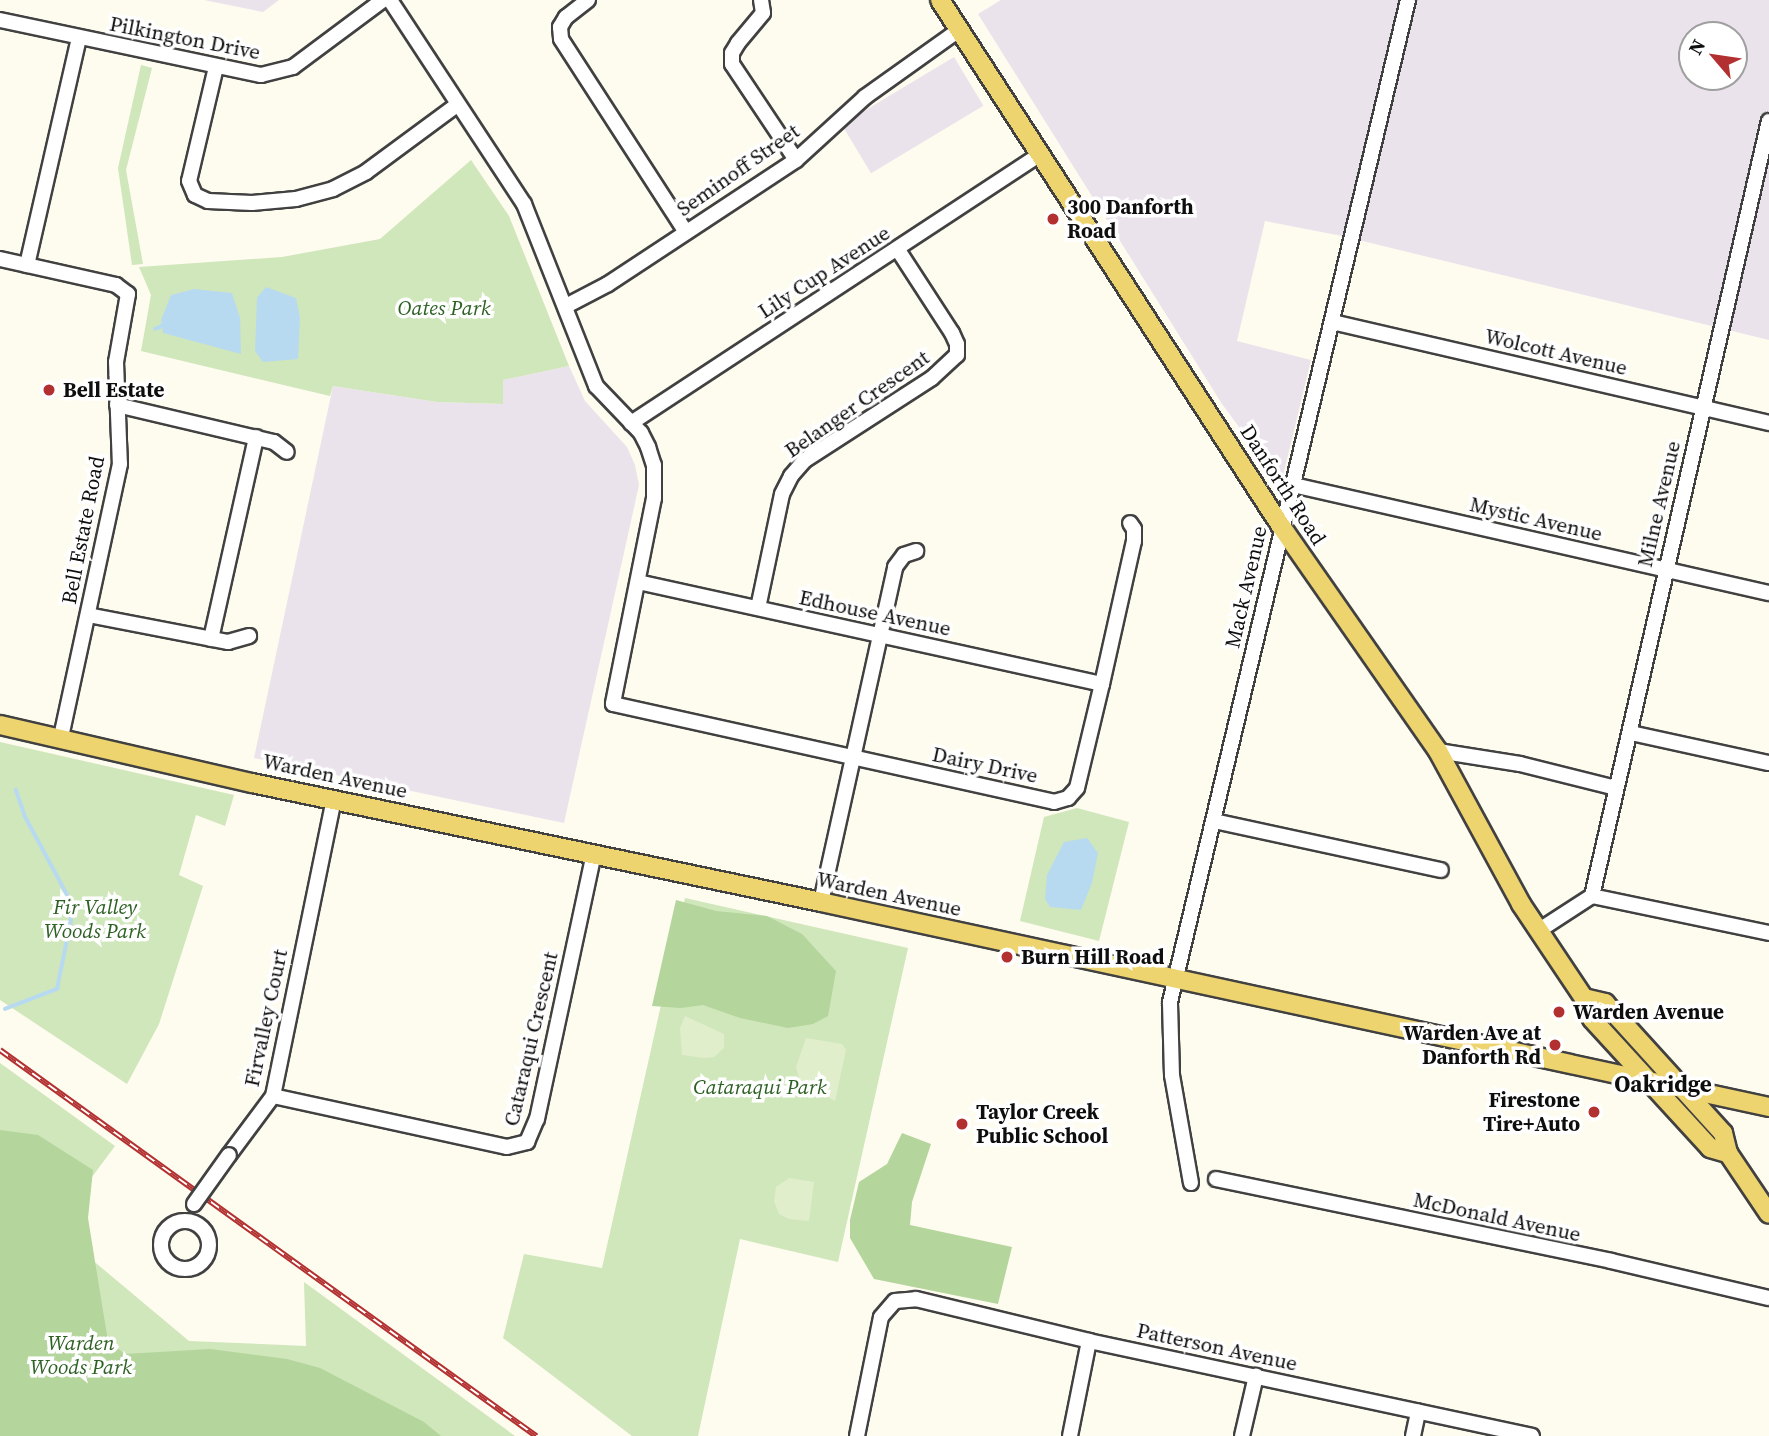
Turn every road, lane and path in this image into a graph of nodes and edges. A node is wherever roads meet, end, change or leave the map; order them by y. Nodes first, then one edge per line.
1 (383, 0) edge
2 (390, 0) edge
3 (588, 0) edge
4 (761, 0) edge
5 (940, 0) edge
6 (1408, 0) edge
7 (0, 20) edge
8 (959, 30) junction
9 (79, 38) junction
10 (216, 67) junction
11 (457, 104) junction
12 (1769, 121) edge
13 (1039, 155) junction
14 (796, 160) junction
15 (686, 232) junction
16 (898, 250) junction
17 (0, 259) edge
18 (27, 265) junction
19 (566, 306) junction
20 (1332, 322) junction
21 (117, 405) junction
22 (1702, 408) junction
23 (631, 423) junction
24 (1769, 423) edge
25 (256, 438) junction
26 (287, 452) dead end
27 (1293, 485) junction
28 (1130, 523) dead end
29 (1282, 526) junction
30 (916, 551) dead end
31 (1666, 570) junction
32 (638, 582) junction
33 (1769, 593) edge
34 (758, 608) junction
35 (88, 615) junction
36 (879, 635) junction
37 (249, 636) dead end
38 (211, 639) junction
39 (1102, 684) junction
40 (0, 725) edge
41 (1631, 733) junction
42 (61, 738) junction
43 (1438, 751) junction
44 (854, 759) junction
45 (1769, 763) edge
46 (1616, 788) junction
47 (334, 799) junction
48 (1214, 821) junction
49 (594, 854) junction
50 (1441, 870) dead end
51 (1592, 896) junction
52 (821, 902) junction
53 (1538, 931) junction
54 (1769, 933) edge
55 (1176, 979) junction
56 (1584, 998) junction
57 (1646, 1080) junction
58 (1680, 1088) junction
59 (273, 1096) junction
60 (1769, 1107) edge
61 (1728, 1153) junction
62 (1216, 1179) dead end
63 (1191, 1184) dead end
64 (1769, 1214) edge
65 (182, 1221) dead end
66 (1769, 1298) edge
67 (1089, 1341) junction
68 (1256, 1376) junction
69 (1418, 1412) junction
70 (857, 1436) edge
71 (1070, 1436) edge
72 (1242, 1436) edge
73 (1413, 1436) edge
74 (1532, 1436) edge

1 - 10 street, Pilkington Drive
2 - 11 street
3 - 15 street
4 - 14 street
5 - 8 main road, Danforth Road
6 - 20 street, Mack Avenue
7 - 9 street, Pilkington Drive
8 - 13 main road, Danforth Road
8 - 14 street, Seminoff Street
9 - 10 street, Pilkington Drive
9 - 18 street
10 - 11 street
11 - 19 street
12 - 22 street, Milne Avenue
13 - 16 street, Lily Cup Avenue
13 - 29 main road, Danforth Road
14 - 15 street, Seminoff Street
15 - 19 street, Seminoff Street
16 - 23 street, Lily Cup Avenue
16 - 34 street, Belanger Crescent
17 - 18 street, Bell Estate Road
18 - 21 street, Bell Estate Road
19 - 23 street
20 - 22 street, Wolcott Avenue
20 - 27 street, Mack Avenue
21 - 25 street
21 - 35 street, Bell Estate Road
22 - 24 street, Wolcott Avenue
22 - 31 street, Milne Avenue
23 - 32 street
25 - 26 street
25 - 38 street
27 - 29 street, Mack Avenue
27 - 31 street, Mystic Avenue
28 - 39 street, Dairy Drive
29 - 43 main road, Danforth Road
29 - 48 street, Mack Avenue
30 - 36 street
31 - 33 street, Mystic Avenue
31 - 41 street, Milne Avenue
32 - 34 street, Edhouse Avenue
32 - 44 street, Dairy Drive
34 - 36 street, Edhouse Avenue
35 - 38 street
35 - 42 street, Bell Estate Road
36 - 39 street, Edhouse Avenue
36 - 44 street
37 - 38 street
39 - 44 street, Dairy Drive
40 - 42 main road, Warden Avenue
41 - 45 street
41 - 46 street, Milne Avenue
42 - 47 main road, Warden Avenue
43 - 46 street
43 - 53 main road, Danforth Road
44 - 52 street
46 - 51 street, Milne Avenue
47 - 49 main road, Warden Avenue
47 - 59 street, Firvalley Court
48 - 50 street
48 - 55 street, Mack Avenue
49 - 52 main road, Warden Avenue
49 - 59 street, Cataraqui Crescent
51 - 53 street
51 - 54 street
52 - 55 main road, Warden Avenue
53 - 56 main road, Danforth Road
55 - 57 main road, Warden Avenue
55 - 63 street
56 - 57 main road, Danforth Road
56 - 58 main road, Danforth Road
57 - 58 main road, Warden Avenue
57 - 61 main road, Danforth Road
58 - 60 main road, Warden Avenue
58 - 61 main road, Danforth Road
59 - 65 street, Firvalley Court, bridge
61 - 64 main road, Danforth Road
62 - 66 street, McDonald Avenue
67 - 68 street, Patterson Avenue
67 - 70 street, Patterson Avenue
67 - 71 street
68 - 69 street, Patterson Avenue
68 - 72 street
69 - 73 street
69 - 74 street, Patterson Avenue

